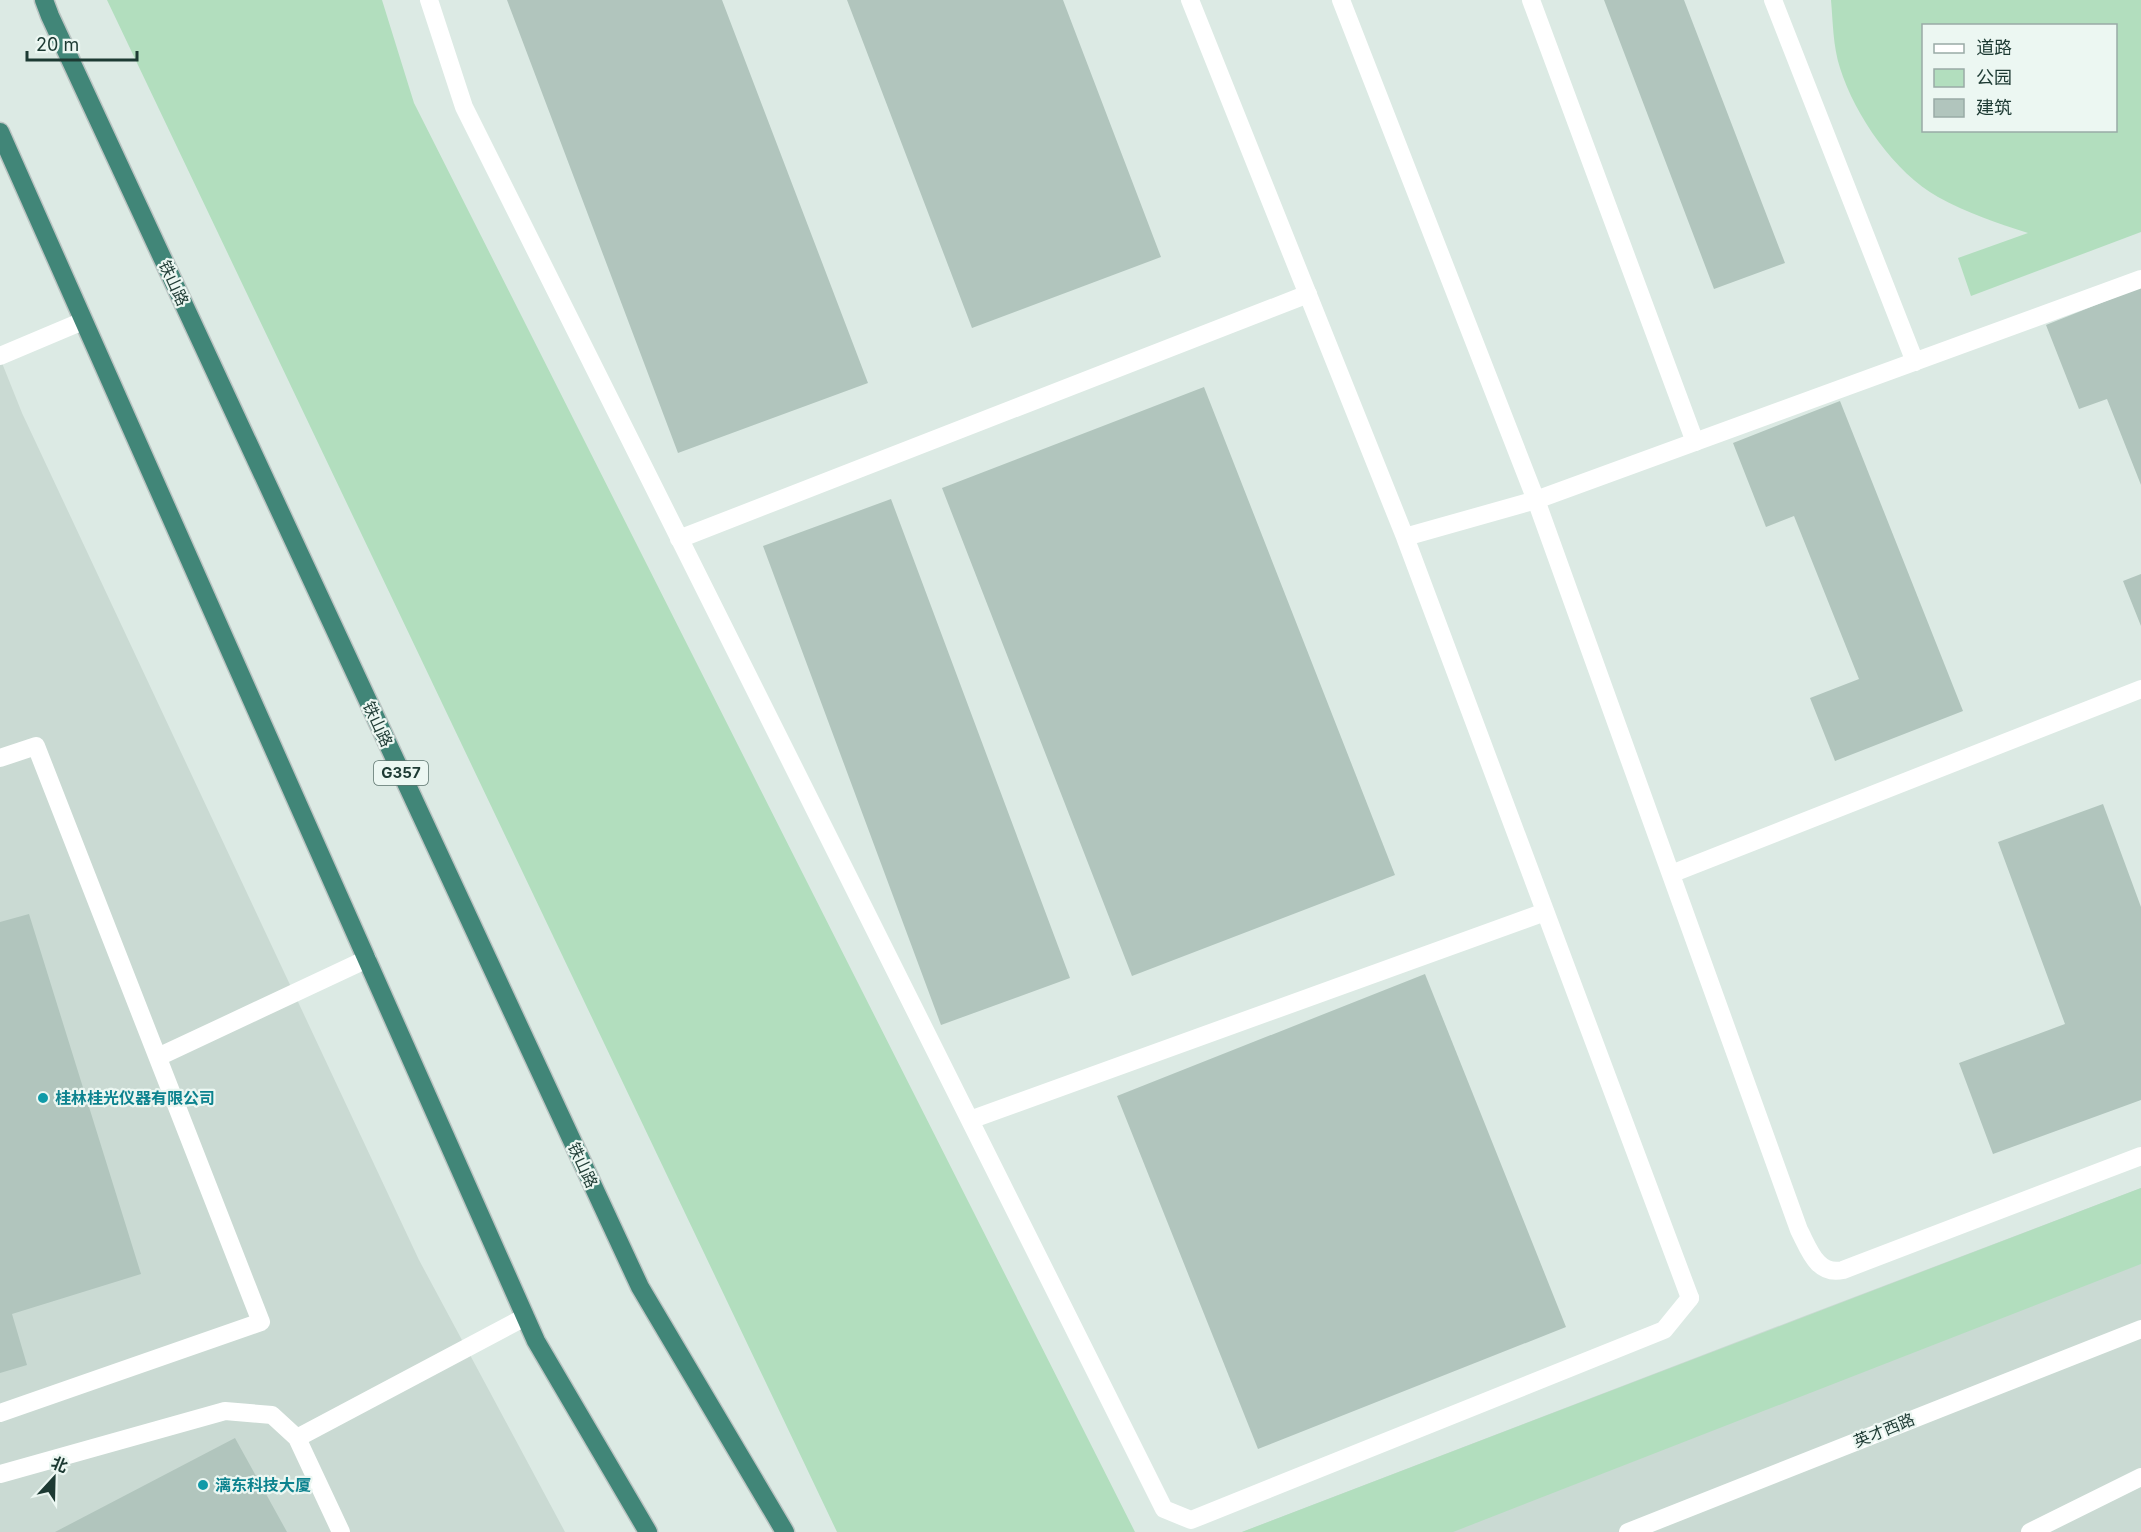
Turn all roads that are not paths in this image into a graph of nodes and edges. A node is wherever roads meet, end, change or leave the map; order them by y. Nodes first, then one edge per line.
1 (44, 0) edge
2 (429, 0) edge
3 (1190, 0) edge
4 (1341, 0) edge
5 (1531, 0) edge
6 (1773, 0) edge
7 (0, 132) edge
8 (2141, 279) edge
9 (1308, 294) junction
10 (83, 321) junction
11 (0, 356) edge
12 (1915, 362) junction
13 (1695, 442) junction
14 (1536, 500) junction
15 (1405, 537) junction
16 (680, 539) junction
17 (2141, 689) edge
18 (0, 758) edge
19 (1671, 874) junction
20 (1545, 912) junction
21 (366, 959) junction
22 (158, 1057) junction
23 (970, 1120) junction
24 (2141, 1155) edge
25 (525, 1317) junction
26 (2141, 1329) edge
27 (0, 1413) edge
28 (297, 1438) junction
29 (0, 1474) edge
30 (2141, 1477) edge
31 (341, 1532) edge
32 (648, 1532) edge
33 (785, 1532) edge
34 (1628, 1532) edge
35 (2030, 1532) edge

1 - 33 highway, 铁山路 / G357
2 - 16 street
3 - 9 street
4 - 14 street
5 - 13 street
6 - 12 street
7 - 10 highway
8 - 12 street
9 - 15 street
9 - 16 street
10 - 11 street
10 - 21 highway
12 - 13 street
13 - 14 street
14 - 15 street
14 - 19 street
15 - 20 street
16 - 23 street
17 - 19 street
18 - 22 street
19 - 24 street
20 - 23 street
20 - 23 street
21 - 22 street
21 - 25 highway
22 - 27 street
25 - 28 street
25 - 32 highway
26 - 34 street, 英才西路
28 - 29 street
28 - 31 street
30 - 35 street

